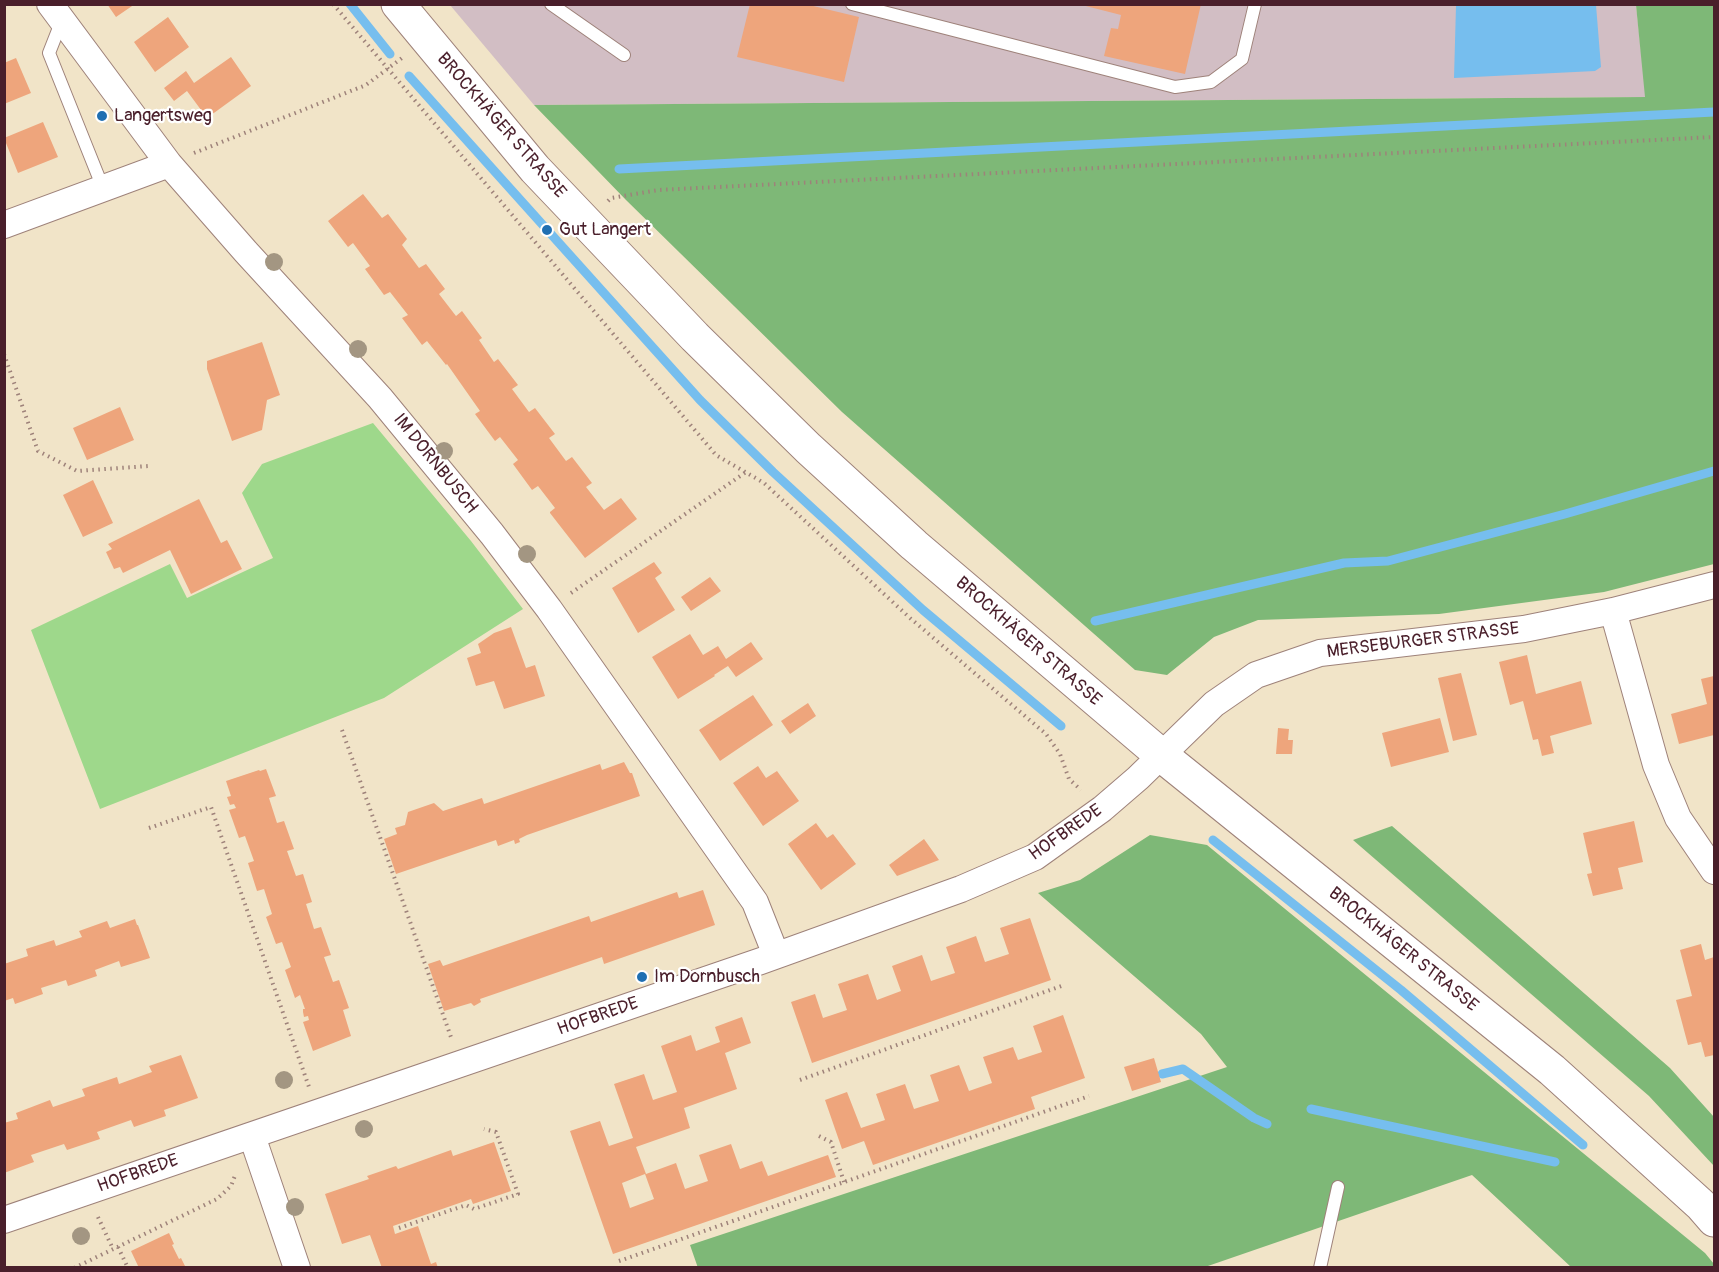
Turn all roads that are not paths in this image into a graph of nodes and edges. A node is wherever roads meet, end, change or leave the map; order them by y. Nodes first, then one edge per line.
1 (398, 4) edge
2 (551, 4) edge
3 (852, 4) edge
4 (1254, 4) edge
5 (56, 12) edge
6 (624, 56) dead end
7 (169, 164) junction
8 (103, 188) junction
9 (4, 225) edge
10 (1714, 585) edge
11 (1613, 611) junction
12 (1161, 755) junction
13 (1714, 872) edge
14 (776, 955) junction
15 (252, 1136) junction
16 (1338, 1187) dead end
17 (4, 1220) edge
18 (1714, 1220) edge
19 (297, 1268) edge
20 (1320, 1268) edge

1 - 12 main road, BROCKHÄGER STRASSE
2 - 6 lane
3 - 4 lane
5 - 7 street, IM DORNBUSCH
5 - 8 lane
7 - 8 street
7 - 14 street, IM DORNBUSCH
8 - 9 street
10 - 11 street, MERSEBURGER STRASSE
11 - 12 street, MERSEBURGER STRASSE
11 - 13 street
12 - 14 street, HOFBREDE
12 - 18 main road, BROCKHÄGER STRASSE
14 - 15 street, HOFBREDE
15 - 17 street, HOFBREDE
15 - 19 street
16 - 20 lane

